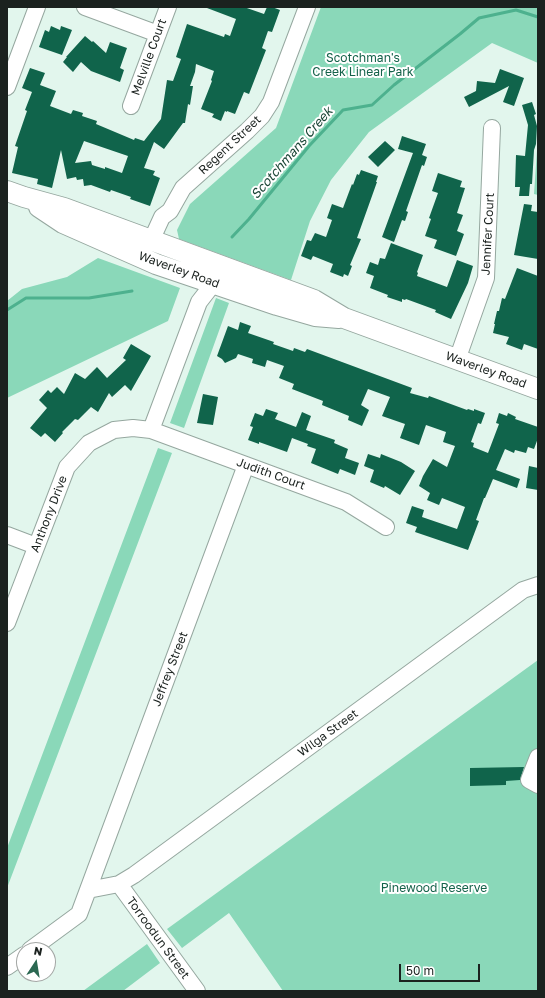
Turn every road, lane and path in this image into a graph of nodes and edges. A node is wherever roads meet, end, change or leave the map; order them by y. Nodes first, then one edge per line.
1 (37, 7) edge
2 (85, 7) edge
3 (168, 7) edge
4 (307, 7) edge
5 (116, 12) edge
6 (158, 34) junction
7 (7, 87) edge
8 (131, 106) dead end
9 (492, 128) dead end
10 (15, 194) edge
11 (155, 252) junction
12 (205, 281) junction
13 (344, 318) junction
14 (457, 360) junction
15 (538, 389) edge
16 (151, 430) junction
17 (246, 465) junction
18 (386, 527) dead end
19 (7, 535) edge
20 (36, 546) junction
21 (538, 585) edge
22 (7, 623) edge
23 (538, 757) edge
24 (538, 785) edge
25 (94, 873) junction
26 (119, 884) junction
27 (88, 890) junction
28 (41, 942) edge
29 (16, 961) edge
30 (7, 967) edge
31 (196, 991) edge

1 - 7 street
2 - 5 street
3 - 6 street, Melville Court
4 - 11 street, Regent Street
5 - 6 street
6 - 8 street, Melville Court
9 - 14 street, Jennifer Court
10 - 11 main road, Waverley Road
11 - 12 main road, Waverley Road
11 - 13 main road, Waverley Road
12 - 13 main road, Waverley Road
12 - 16 street
13 - 14 main road, Waverley Road
14 - 15 main road, Waverley Road
16 - 17 street, Judith Court
16 - 20 street, Anthony Drive
17 - 18 street, Judith Court
17 - 25 street, Jeffrey Street
19 - 20 street
20 - 22 street, Anthony Drive
21 - 26 street, Wilga Street
23 - 24 street
25 - 26 street
25 - 27 street
26 - 27 street, Wilga Street
26 - 31 street, Torroodun Street
27 - 28 street
29 - 30 street

